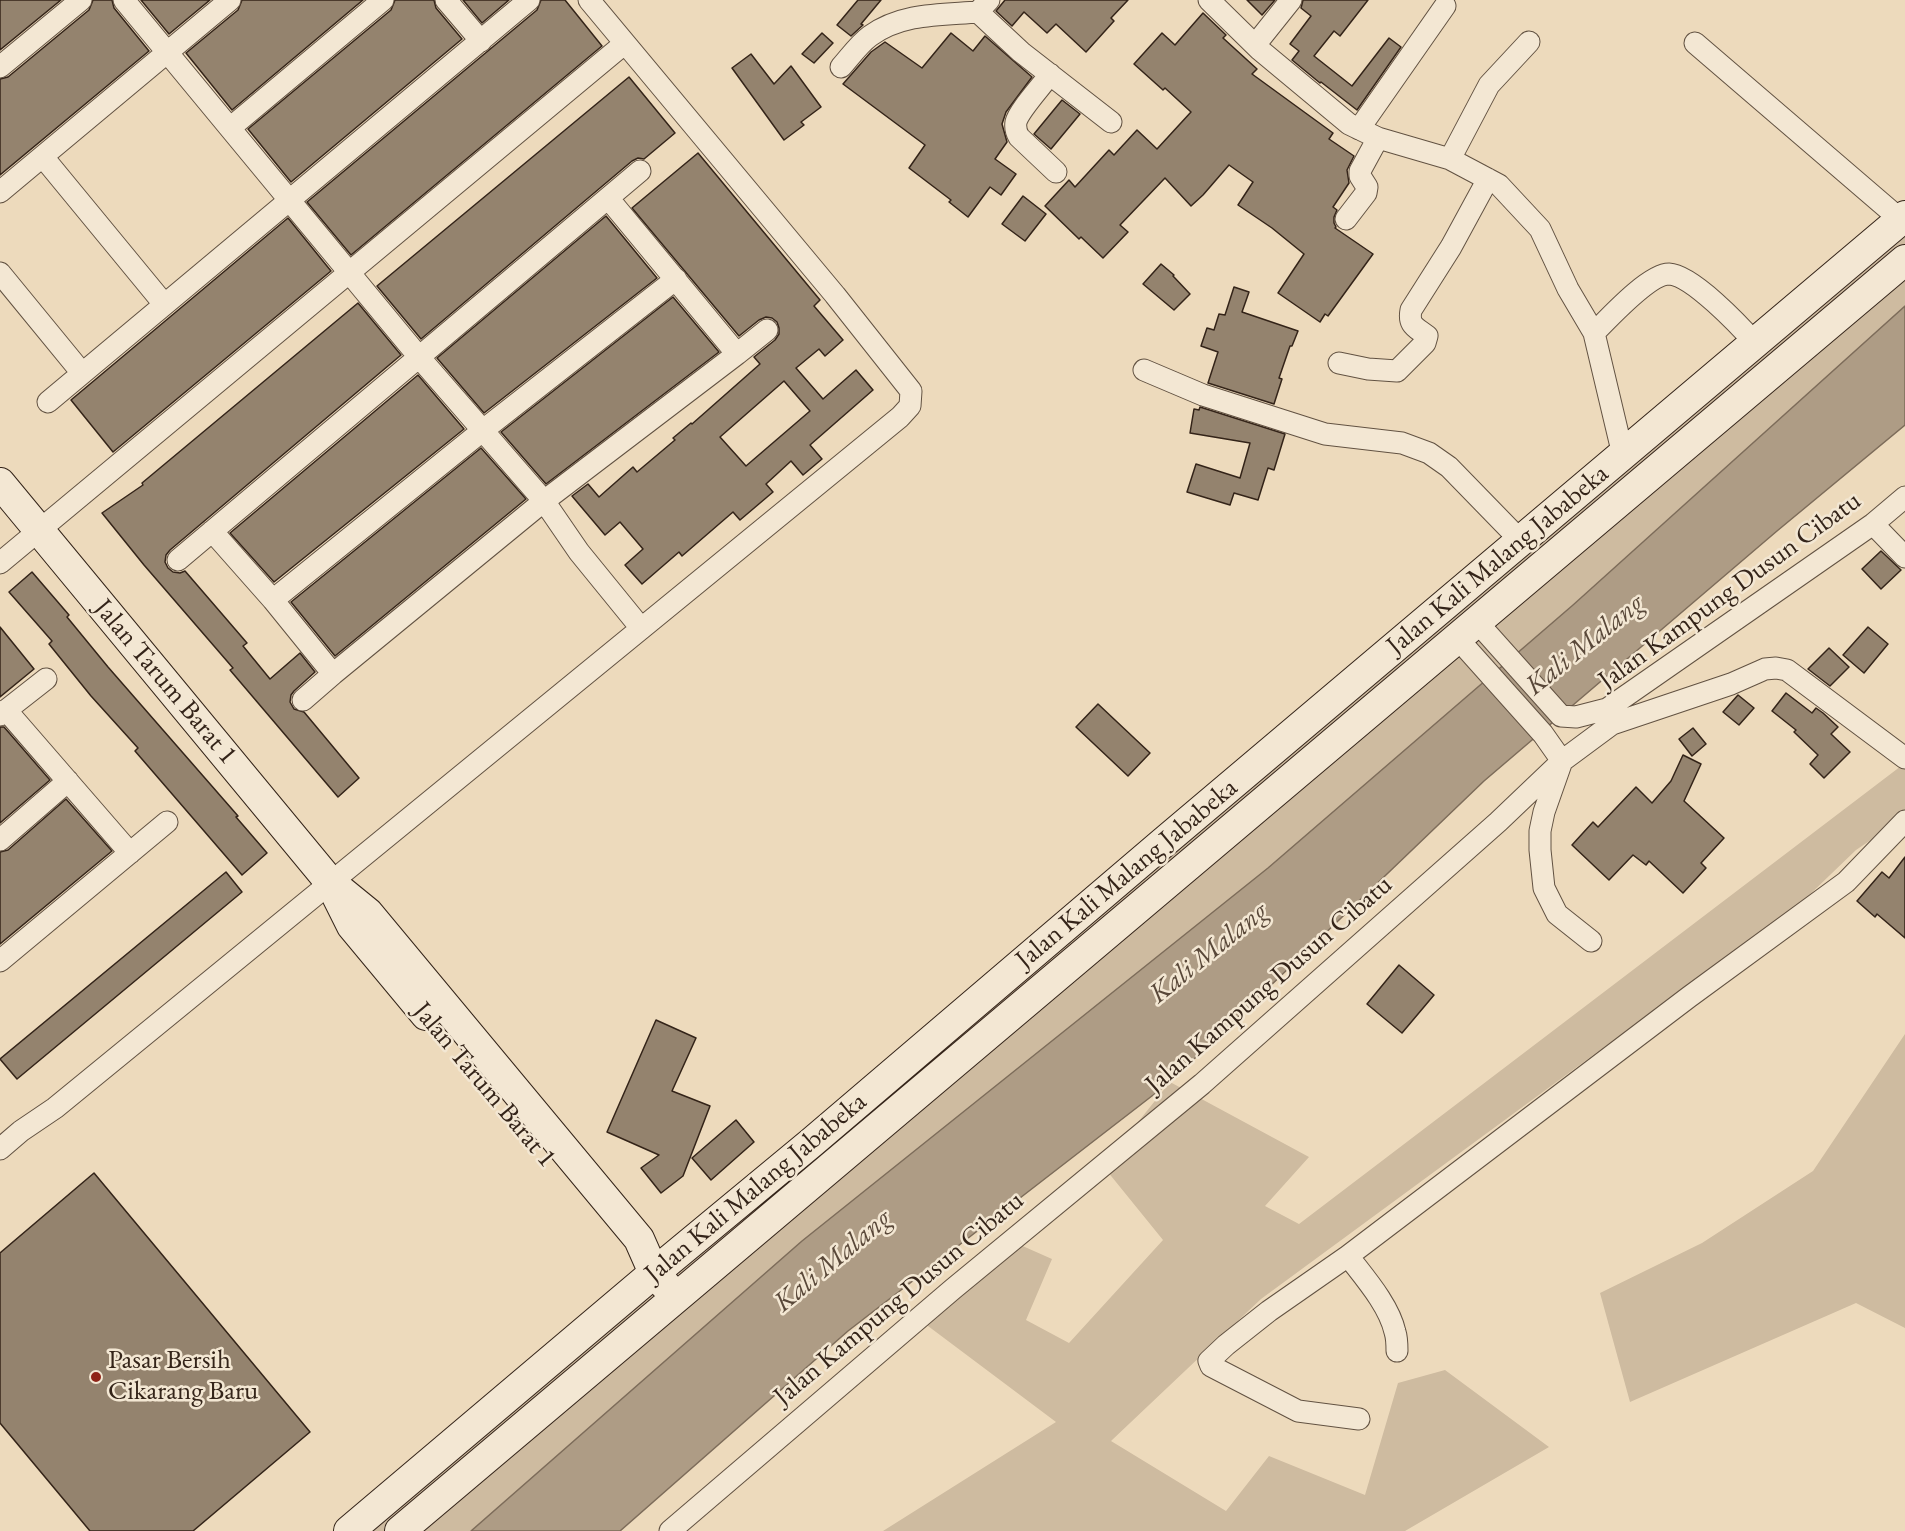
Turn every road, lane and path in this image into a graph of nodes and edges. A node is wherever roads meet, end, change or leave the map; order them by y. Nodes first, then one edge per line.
1 (81, 0) edge
2 (124, 0) edge
3 (230, 0) edge
4 (383, 0) edge
5 (446, 0) edge
6 (529, 0) edge
7 (589, 0) edge
8 (1209, 0) edge
9 (1291, 0) edge
10 (983, 6) edge
11 (1445, 6) dead end
12 (481, 41) junction
13 (1529, 42) dead end
14 (1695, 43) dead end
15 (624, 44) junction
16 (1256, 45) junction
17 (167, 52) junction
18 (0, 66) edge
19 (841, 67) dead end
20 (1050, 74) junction
21 (1111, 122) dead end
22 (230, 128) junction
23 (1369, 133) junction
24 (43, 157) junction
25 (1450, 159) junction
26 (640, 171) dead end
27 (1056, 172) dead end
28 (1488, 179) junction
29 (0, 192) edge
30 (609, 198) junction
31 (289, 200) junction
32 (1903, 218) edge
33 (1346, 219) dead end
34 (1905, 260) edge
35 (349, 272) junction
36 (0, 273) edge
37 (676, 279) junction
38 (164, 304) junction
39 (1792, 312) junction
40 (767, 330) dead end
41 (1594, 333) junction
42 (1815, 337) junction
43 (1755, 343) junction
44 (737, 354) junction
45 (419, 357) junction
46 (1339, 363) dead end
47 (1144, 370) dead end
48 (82, 373) junction
49 (48, 402) dead end
50 (482, 431) junction
51 (1623, 455) junction
52 (0, 483) edge
53 (1905, 497) edge
54 (544, 501) junction
55 (1873, 524) junction
56 (39, 530) junction
57 (212, 531) junction
58 (1521, 541) junction
59 (1905, 556) edge
60 (178, 560) dead end
61 (0, 563) edge
62 (273, 600) junction
63 (642, 627) junction
64 (1468, 638) junction
65 (333, 674) junction
66 (46, 679) dead end
67 (303, 700) dead end
68 (3, 712) edge
69 (1609, 716) junction
70 (1905, 758) edge
71 (1562, 761) junction
72 (68, 781) junction
73 (1905, 821) edge
74 (167, 822) dead end
75 (0, 840) edge
76 (130, 853) junction
77 (330, 882) junction
78 (1591, 941) dead end
79 (0, 961) edge
80 (0, 1149) edge
81 (1348, 1256) junction
82 (654, 1273) junction
83 (676, 1299) junction
84 (1397, 1351) dead end
85 (1359, 1419) dead end
86 (349, 1531) edge
87 (400, 1531) edge
88 (669, 1531) edge

1 - 18 street
2 - 17 street
3 - 17 street
4 - 22 street
5 - 12 street
6 - 12 street
7 - 15 street
8 - 16 street
9 - 16 street
10 - 19 street
10 - 20 street
11 - 23 street
12 - 31 street
13 - 25 street
14 - 32 street
15 - 35 street
15 - 63 street
16 - 23 street
17 - 22 street
17 - 24 street
20 - 21 street
20 - 27 street
22 - 31 street
23 - 25 street
23 - 33 street
24 - 29 street
24 - 38 street
25 - 28 street
26 - 30 street
28 - 41 street
28 - 46 street
30 - 37 street
30 - 45 street
31 - 35 street
31 - 38 street
32 - 39 main road, Jalan Kali Malang Jababeka
34 - 42 main road, Jalan Kali Malang Jababeka
35 - 45 street
35 - 56 street
36 - 48 street
37 - 44 street
37 - 50 street
38 - 48 street
39 - 42 main road
39 - 43 main road, Jalan Kali Malang Jababeka
40 - 44 street
41 - 43 street
41 - 51 street
42 - 64 main road, Jalan Kali Malang Jababeka
43 - 51 main road, Jalan Kali Malang Jababeka
44 - 54 street
45 - 50 street
45 - 57 street
47 - 58 street
48 - 49 street
50 - 54 street
50 - 62 street
51 - 58 main road, Jalan Kali Malang Jababeka
52 - 56 main road, Jalan Tarum Barat 1
53 - 55 street, Jalan Kampung Dusun Cibatu
54 - 63 street
54 - 65 street
55 - 59 street
55 - 69 street, Jalan Kampung Dusun Cibatu
56 - 61 street
56 - 77 main road, Jalan Tarum Barat 1
57 - 60 street
57 - 62 street
58 - 82 main road, Jalan Kali Malang Jababeka
62 - 65 street
63 - 77 street
64 - 69 street
64 - 71 street
64 - 83 main road, Jalan Kali Malang Jababeka
65 - 67 street
66 - 68 street
68 - 72 street
69 - 70 street
69 - 71 street, Jalan Kampung Dusun Cibatu
71 - 78 street
71 - 88 street, Jalan Kampung Dusun Cibatu
72 - 75 street
72 - 76 street
73 - 81 street
74 - 76 street
76 - 79 street
77 - 80 street
77 - 82 main road, Jalan Tarum Barat 1
81 - 84 street
81 - 85 street
82 - 83 main road, Jalan Tarum Barat 1
82 - 86 main road, Jalan Kali Malang Jababeka
83 - 87 main road, Jalan Kali Malang Jababeka

